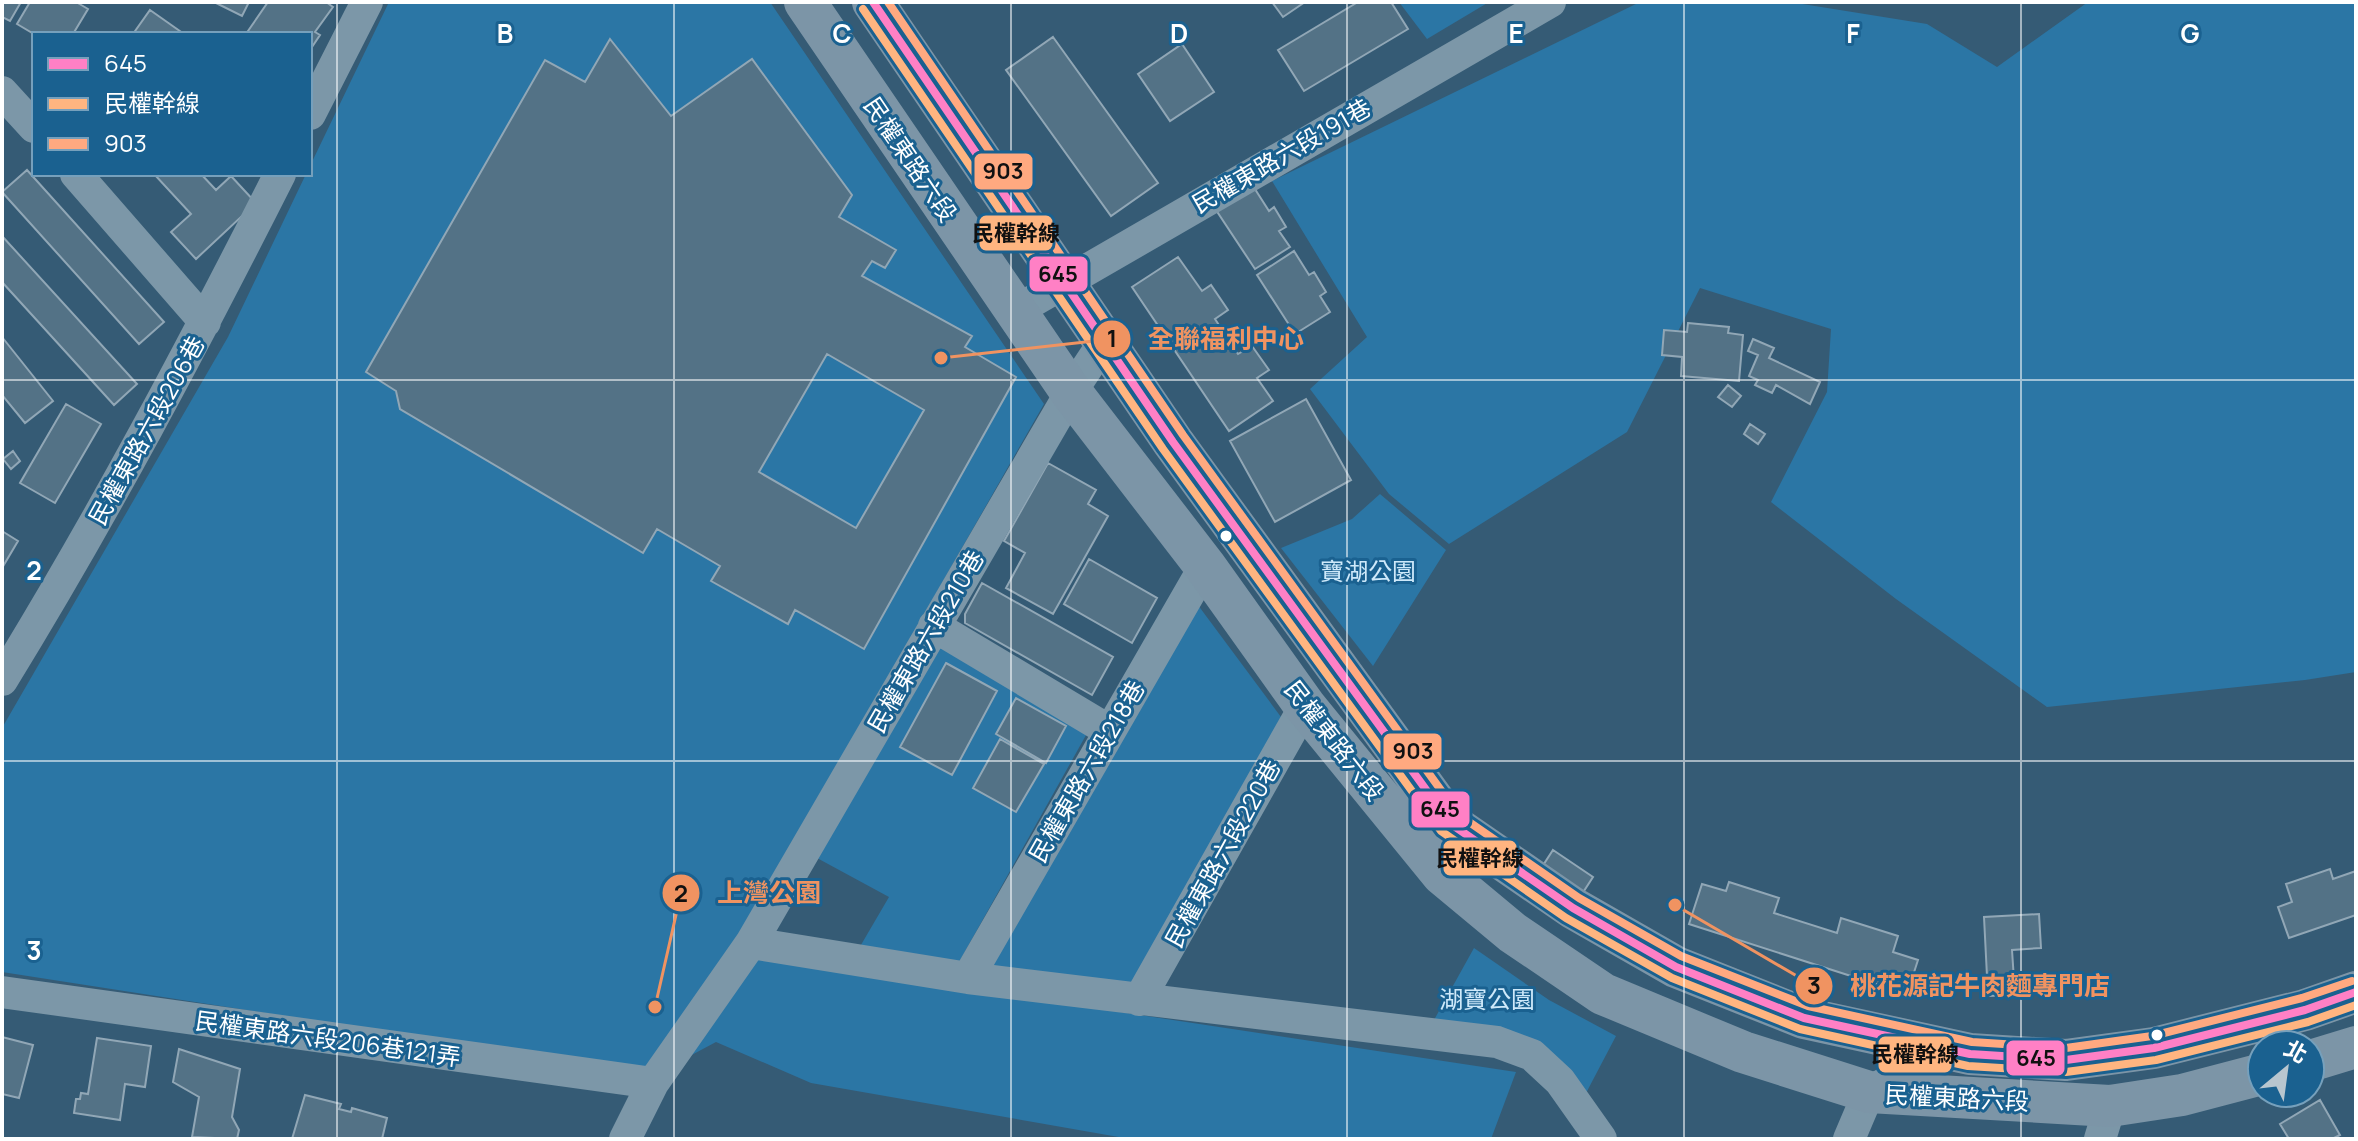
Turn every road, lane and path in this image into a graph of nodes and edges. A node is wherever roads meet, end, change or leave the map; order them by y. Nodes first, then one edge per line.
1 (367, 2) edge
2 (805, 2) edge
3 (873, 2) edge
4 (1550, 2) edge
5 (2, 92) edge
6 (312, 110) edge
7 (32, 125) edge
8 (78, 176) edge
9 (279, 176) edge
10 (1063, 282) junction
11 (1014, 312) junction
12 (205, 322) junction
13 (1104, 342) junction
14 (1071, 392) junction
15 (1205, 566) junction
16 (934, 626) junction
17 (2, 680) edge
18 (1305, 706) junction
19 (1108, 730) junction
20 (751, 943) junction
21 (968, 978) junction
22 (2, 992) edge
23 (2356, 992) edge
24 (1139, 1000) junction
25 (2356, 1047) edge
26 (1944, 1051) junction
27 (2326, 1056) edge
28 (2246, 1078) edge
29 (653, 1083) junction
30 (1869, 1092) junction
31 (2105, 1122) edge
32 (625, 1139) edge
33 (1601, 1139) edge
34 (1849, 1139) edge

1 - 6 street
2 - 11 main road, 民權東路六段
3 - 10 main road, 民權東路六段
4 - 10 street, 民權東路六段191巷
5 - 7 street
8 - 12 street
9 - 12 street, 民權東路六段206巷
10 - 11 street, 民權東路六段191巷
10 - 13 main road, 民權東路六段
11 - 14 main road, 民權東路六段
12 - 17 street, 民權東路六段206巷
13 - 14 street, 民權東路六段210巷
13 - 26 main road, 民權東路六段
14 - 15 main road, 民權東路六段
14 - 16 street, 民權東路六段210巷
15 - 18 main road, 民權東路六段
15 - 19 street, 民權東路六段218巷
16 - 19 street
16 - 20 street, 民權東路六段210巷
18 - 24 street, 民權東路六段220巷
18 - 30 main road, 民權東路六段
19 - 21 street, 民權東路六段218巷
20 - 21 street
20 - 29 street, 民權東路六段210巷
21 - 24 street
22 - 29 street, 民權東路六段206巷121弄
23 - 26 main road, 民權東路六段
24 - 33 street
25 - 27 main road
26 - 30 street
28 - 31 main road, 民權東路六段
29 - 32 street, 民權東路六段210巷
30 - 31 main road, 民權東路六段
30 - 34 street

